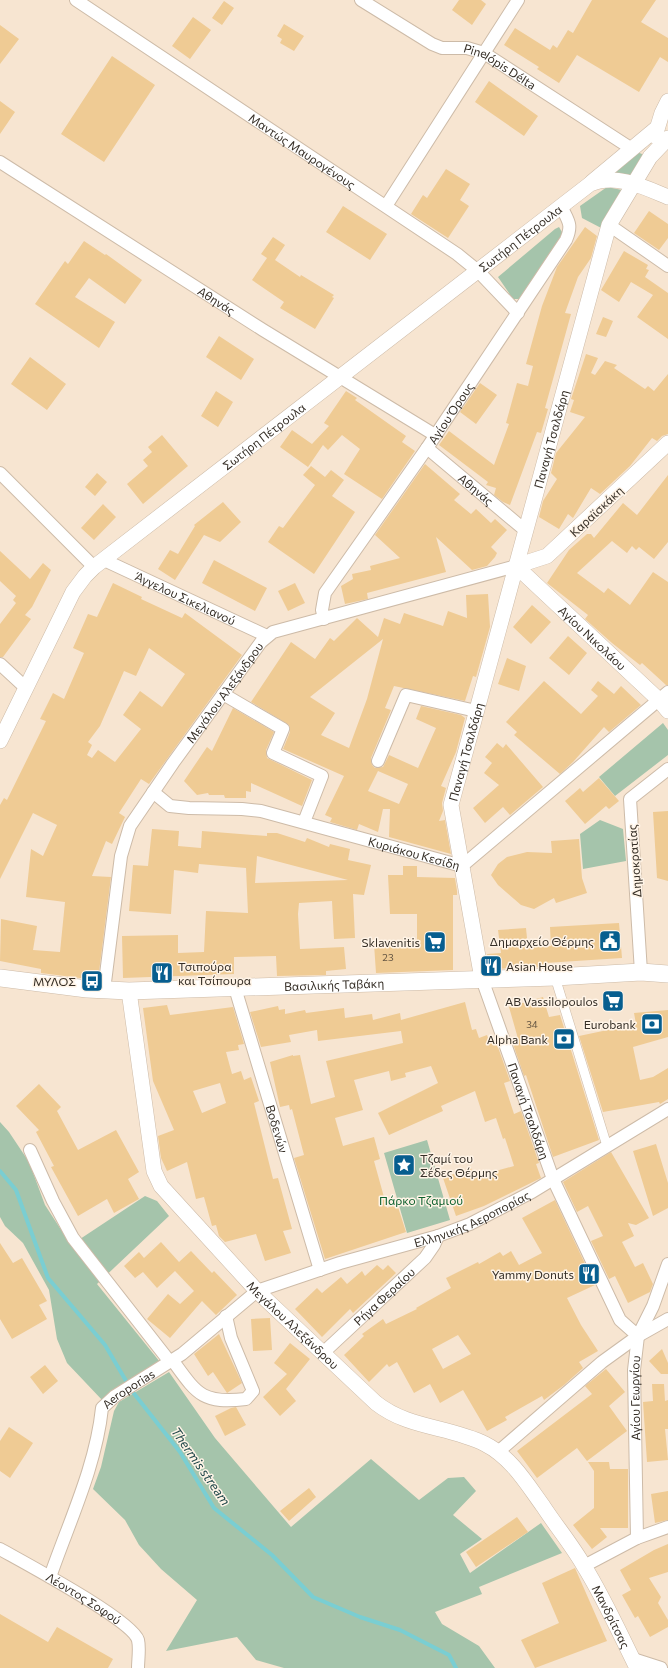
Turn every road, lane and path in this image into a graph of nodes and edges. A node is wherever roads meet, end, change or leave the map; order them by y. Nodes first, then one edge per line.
1 (76, 0) edge
2 (361, 0) edge
3 (518, 0) edge
4 (484, 53) junction
5 (668, 101) edge
6 (663, 133) edge
7 (632, 149) junction
8 (0, 162) edge
9 (634, 183) junction
10 (590, 184) junction
11 (668, 197) edge
12 (386, 206) junction
13 (561, 206) junction
14 (609, 224) junction
15 (668, 266) edge
16 (478, 271) junction
17 (518, 313) junction
18 (340, 378) junction
19 (435, 435) junction
20 (668, 443) edge
21 (427, 448) junction
22 (0, 473) edge
23 (526, 531) junction
24 (99, 564) junction
25 (516, 566) junction
26 (324, 619) junction
27 (267, 636) junction
28 (0, 664) edge
29 (26, 688) junction
30 (223, 694) junction
31 (665, 701) edge
32 (476, 711) junction
33 (0, 740) edge
34 (378, 760) dead end
35 (668, 769) edge
36 (153, 792) junction
37 (304, 822) junction
38 (462, 866) junction
39 (641, 972) junction
40 (668, 974) edge
41 (555, 977) junction
42 (0, 978) edge
43 (482, 979) junction
44 (235, 988) junction
45 (104, 990) junction
46 (129, 991) junction
47 (668, 1109) edge
48 (607, 1146) junction
49 (30, 1150) dead end
50 (553, 1179) junction
51 (438, 1236) junction
52 (668, 1264) edge
53 (320, 1270) junction
54 (257, 1291) junction
55 (226, 1316) junction
56 (668, 1319) edge
57 (638, 1336) junction
58 (324, 1352) junction
59 (171, 1361) junction
60 (498, 1452) junction
61 (668, 1527) edge
62 (637, 1538) junction
63 (0, 1549) edge
64 (584, 1566) junction
65 (50, 1577) junction
66 (635, 1663) edge
67 (138, 1668) edge
68 (661, 1668) edge

1 - 12 street, Μαντώς Μαυρογένους
2 - 4 street, Pinelópis Délta
3 - 4 street
4 - 7 street, Pinelópis Délta
4 - 12 street
5 - 6 street
6 - 7 street, Σωτήρη Πέτρουλα
6 - 9 street, Παναγή Τσαλδάρη
7 - 10 street, Σωτήρη Πέτρουλα
8 - 18 street, Αθηνάς
9 - 10 street, Σωτήρη Πέτρουλα
9 - 11 street, Σωτήρη Πέτρουλα
9 - 14 street, Παναγή Τσαλδάρη
10 - 13 street, Σωτήρη Πέτρουλα
12 - 16 street, Μαντώς Μαυρογένους
13 - 16 street, Σωτήρη Πέτρουλα
13 - 17 street, Αγίου Όρους
14 - 15 street
14 - 23 street, Παναγή Τσαλδάρη
16 - 17 street, Μαντώς Μαυρογένους
16 - 18 street, Σωτήρη Πέτρουλα
17 - 19 street, Αγίου Όρους
18 - 19 street, Αθηνάς
18 - 24 street, Σωτήρη Πέτρουλα
19 - 21 street, Αγίου Όρους
20 - 25 street, Καραϊσκάκη
21 - 23 street, Αθηνάς
21 - 26 street, Αγίου Όρους
22 - 24 street, Άγγελου Σικελιανού
23 - 25 street, Παναγή Τσαλδάρη
24 - 27 street, Άγγελου Σικελιανού
24 - 29 street, Σωτήρη Πέτρουλα
25 - 26 street, Μεγάλου Αλεξάνδρου
25 - 31 street, Αγίου Νικολάου
25 - 32 street, Παναγή Τσαλδάρη
26 - 27 street, Μεγάλου Αλεξάνδρου
27 - 30 street, Μεγάλου Αλεξάνδρου
28 - 29 street
29 - 33 street, Σωτήρη Πέτρουλα
30 - 36 street, Μεγάλου Αλεξάνδρου
30 - 37 street
31 - 38 street, Κυριάκου Κεσίδη
32 - 34 street
32 - 38 street, Παναγή Τσαλδάρη
35 - 39 street, Δημοκρατίας
36 - 37 street, Κυριάκου Κεσίδη
36 - 45 street, Μεγάλου Αλεξάνδρου
37 - 38 street, Κυριάκου Κεσίδη
38 - 43 street, Παναγή Τσαλδάρη
39 - 40 main road, Βασιλικής Ταβάκη
39 - 41 main road, Βασιλικής Ταβάκη
41 - 43 main road, Βασιλικής Ταβάκη
41 - 48 street
42 - 45 main road, Βασιλικής Ταβάκη
43 - 44 main road, Βασιλικής Ταβάκη
43 - 50 street, Παναγή Τσαλδάρη
44 - 46 main road, Βασιλικής Ταβάκη
44 - 53 street, Βοδενών
45 - 46 main road, Βασιλικής Ταβάκη
46 - 54 street, Μεγάλου Αλεξάνδρου
47 - 48 street, Ελληνικής Αεροπορίας
48 - 50 street, Ελληνικής Αεροπορίας
49 - 59 street
50 - 51 street, Ελληνικής Αεροπορίας
50 - 57 street, Παναγή Τσαλδάρη
51 - 53 street, Ελληνικής Αεροπορίας
51 - 58 street, Ρήγα Φεραίου
52 - 57 street, Αγίου Γεωργίου
53 - 54 street, Ελληνικής Αεροπορίας
54 - 55 street, Aeroporias
54 - 58 street, Μεγάλου Αλεξάνδρου
55 - 59 street, Aeroporias
55 - 59 street
56 - 57 street
57 - 60 street
57 - 62 street, Αγίου Γεωργίου
58 - 60 street, Μεγάλου Αλεξάνδρου
59 - 65 street, Aeroporias
60 - 64 street, Μεγάλου Αλεξάνδρου
61 - 62 street
62 - 64 street
63 - 65 street, Λέοντος Σοφού
64 - 66 street, Μανδρίτσας
65 - 67 street, Λέοντος Σοφού
66 - 68 street

